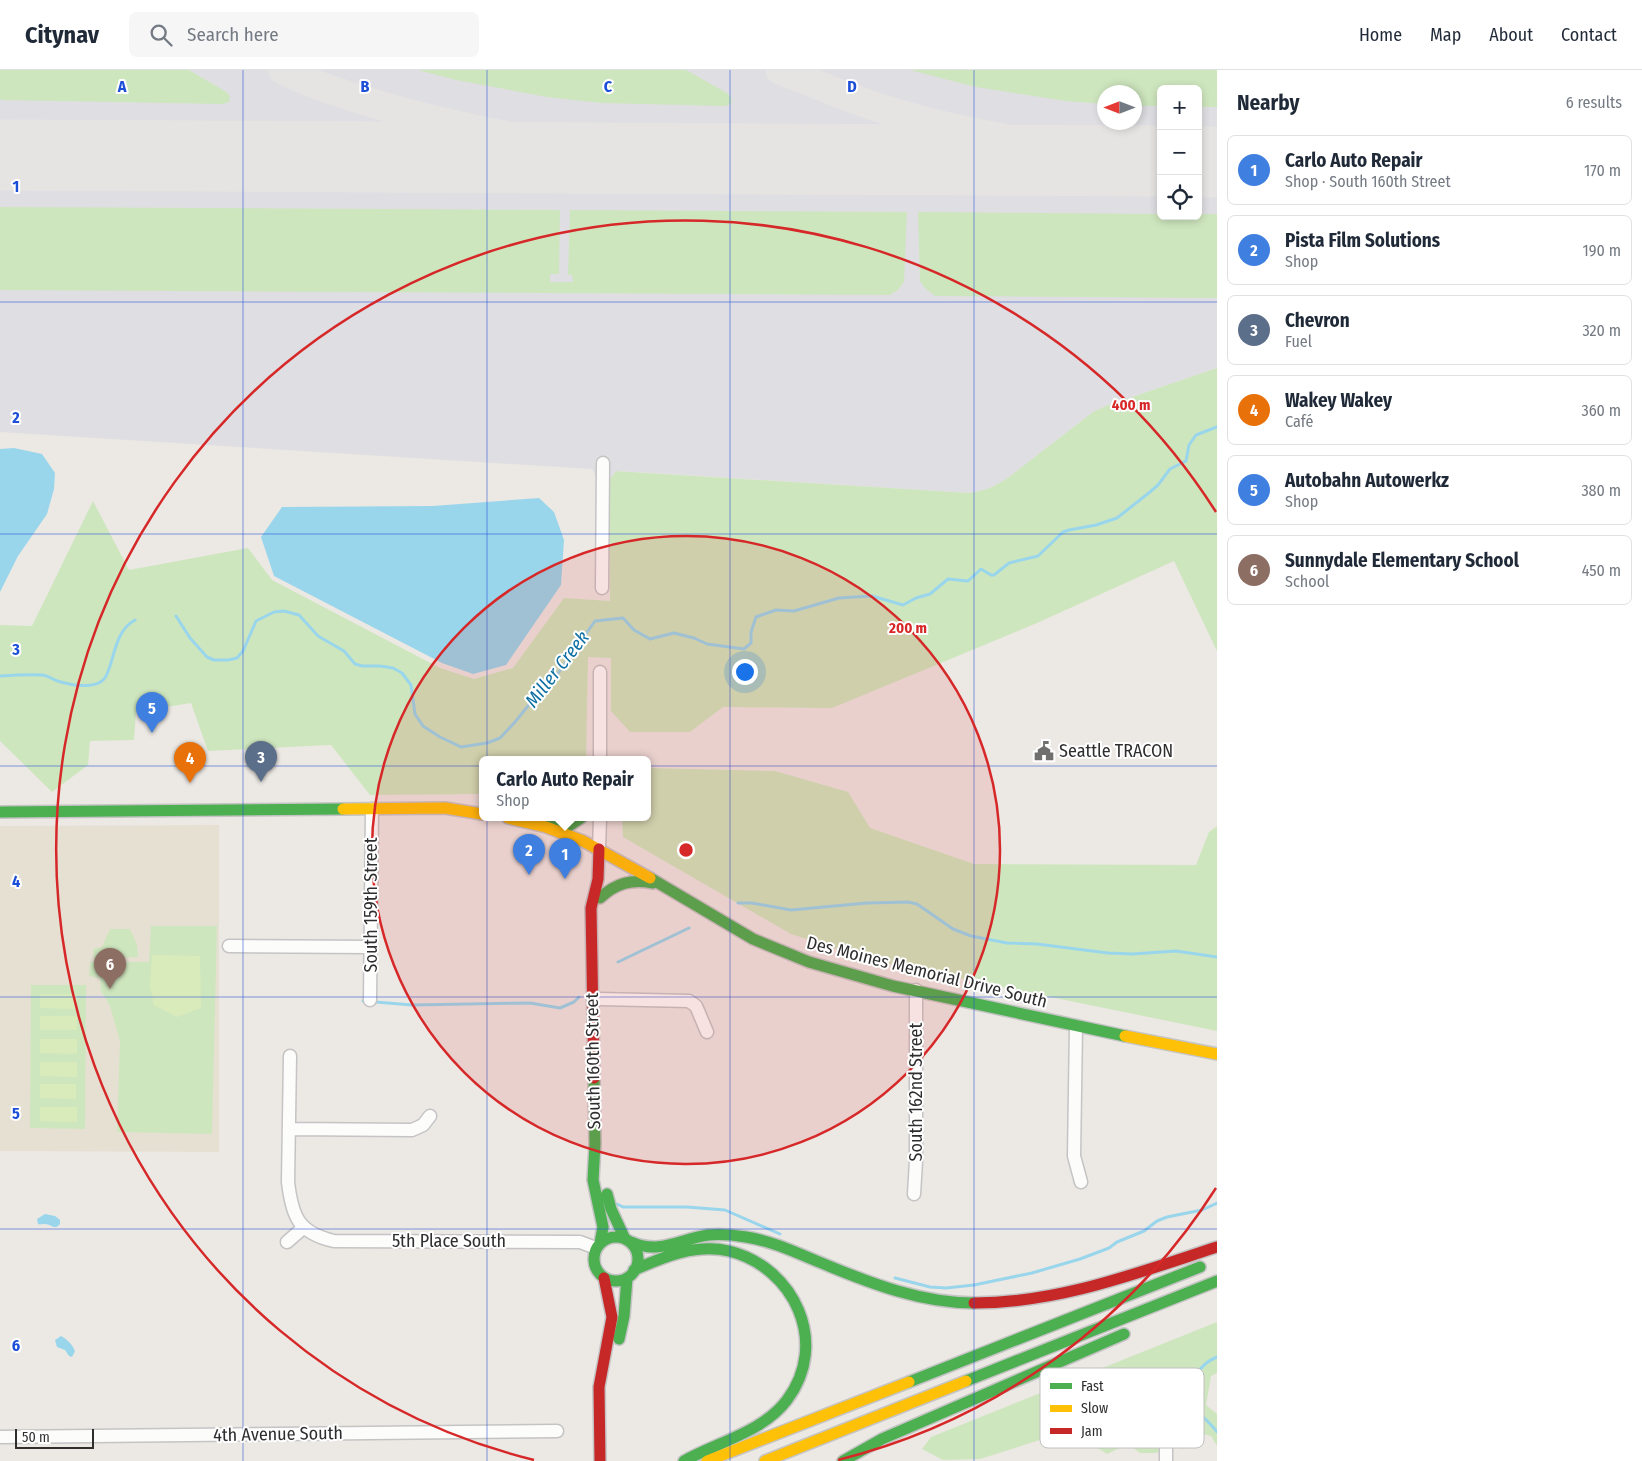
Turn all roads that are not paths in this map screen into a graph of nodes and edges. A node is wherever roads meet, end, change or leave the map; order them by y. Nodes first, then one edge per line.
1 (603, 463) dead end
2 (602, 588) dead end
3 (600, 672) dead end
4 (600, 756) edge
5 (372, 809) junction
6 (0, 812) edge
7 (479, 814) edge
8 (522, 821) edge
9 (576, 821) edge
10 (600, 821) edge
11 (546, 826) junction
12 (599, 849) junction
13 (598, 879) junction
14 (659, 884) junction
15 (600, 898) junction
16 (229, 946) dead end
17 (371, 947) junction
18 (916, 990) junction
19 (599, 999) junction
20 (370, 1000) dead end
21 (1076, 1026) junction
22 (707, 1032) dead end
23 (1217, 1054) edge
24 (290, 1056) dead end
25 (430, 1116) dead end
26 (288, 1129) junction
27 (1081, 1182) dead end
28 (914, 1194) dead end
29 (303, 1228) junction
30 (628, 1240) junction
31 (287, 1242) dead end
32 (598, 1245) junction
33 (1217, 1247) edge
34 (1208, 1264) dead end
35 (631, 1274) junction
36 (604, 1278) junction
37 (1217, 1281) edge
38 (1136, 1329) dead end
39 (1046, 1368) edge
40 (1040, 1371) edge
41 (557, 1431) dead end
42 (0, 1436) edge
43 (604, 1455) edge
44 (684, 1461) edge
45 (707, 1461) edge
46 (765, 1461) edge
47 (842, 1461) edge

1 - 2 street
3 - 4 street
5 - 6 main road
5 - 7 main road
5 - 17 street, South 159th Street
8 - 11 main road, Des Moines Memorial Drive South
9 - 11 main road
10 - 12 street, South 160th Street
11 - 12 main road, Des Moines Memorial Drive South
12 - 13 main road, South 160th Street
12 - 14 main road, Des Moines Memorial Drive South
13 - 15 main road, South 160th Street
13 - 32 main road, South 160th Street
14 - 15 main road
14 - 18 main road, Des Moines Memorial Drive South
15 - 19 main road, South 160th Street
16 - 17 street
17 - 20 street, South 159th Street
18 - 21 main road, Des Moines Memorial Drive South
18 - 28 street, South 162nd Street
19 - 22 street
19 - 30 main road, South 160th Street
21 - 23 main road, Des Moines Memorial Drive South
21 - 27 street
24 - 26 street
25 - 26 street
26 - 29 street
29 - 31 street
29 - 32 street, 5th Place South
30 - 32 main road
30 - 33 main road
30 - 35 main road
32 - 36 main road
34 - 45 main road
35 - 36 main road
35 - 43 main road
35 - 44 main road
36 - 43 main road
37 - 46 main road
38 - 39 main road
40 - 47 main road
41 - 42 street, 4th Avenue South

